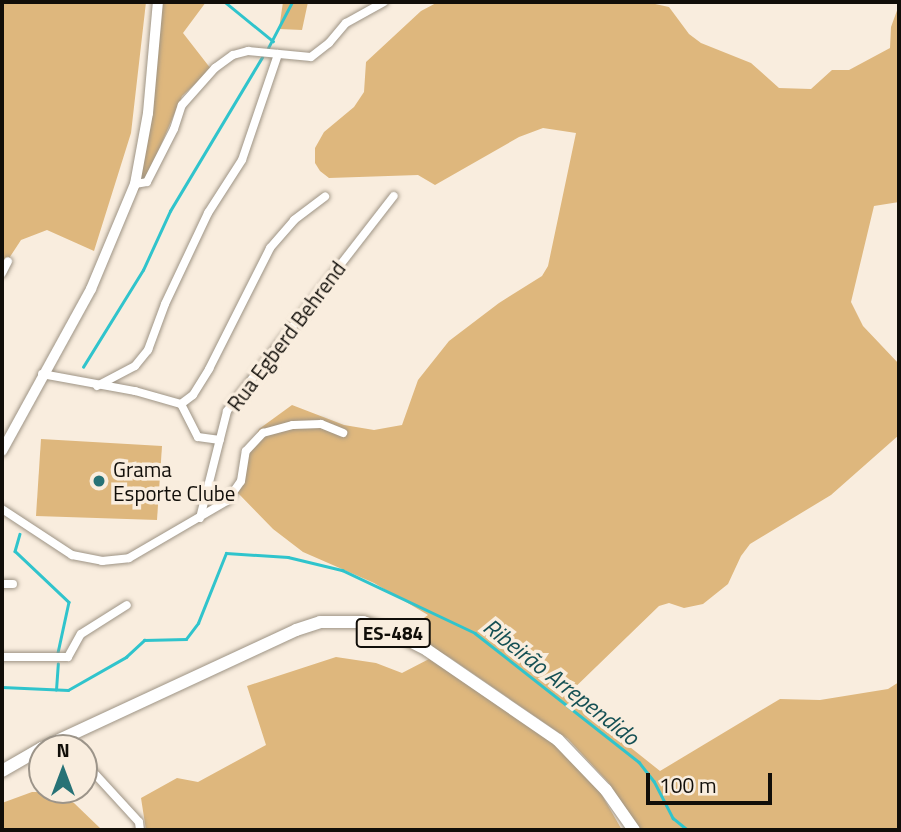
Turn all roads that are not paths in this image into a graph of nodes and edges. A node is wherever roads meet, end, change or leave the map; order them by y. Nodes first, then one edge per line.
1 (158, 2) edge
2 (384, 2) edge
3 (278, 54) junction
4 (135, 184) junction
5 (394, 196) dead end
6 (325, 197) dead end
7 (8, 261) dead end
8 (2, 273) edge
9 (42, 374) junction
10 (97, 386) junction
11 (181, 404) junction
12 (343, 433) dead end
13 (220, 440) junction
14 (2, 448) edge
15 (2, 509) edge
16 (200, 518) junction
17 (2, 584) edge
18 (13, 584) dead end
19 (127, 606) dead end
20 (2, 657) edge
21 (87, 734) edge
22 (28, 756) edge
23 (2, 771) edge
24 (98, 777) edge
25 (140, 830) edge
26 (634, 830) edge

1 - 4 main road
2 - 3 street
3 - 4 street
3 - 10 street
4 - 9 main road
5 - 13 street, Rua Egberd Behrend
6 - 11 street
7 - 8 street
9 - 10 street
9 - 14 main road
10 - 11 street
11 - 13 street
12 - 16 street
13 - 16 street, Rua Egberd Behrend
15 - 16 street
17 - 18 street
19 - 20 street
21 - 26 main road, ES-484
22 - 23 main road, ES-484
24 - 25 street

